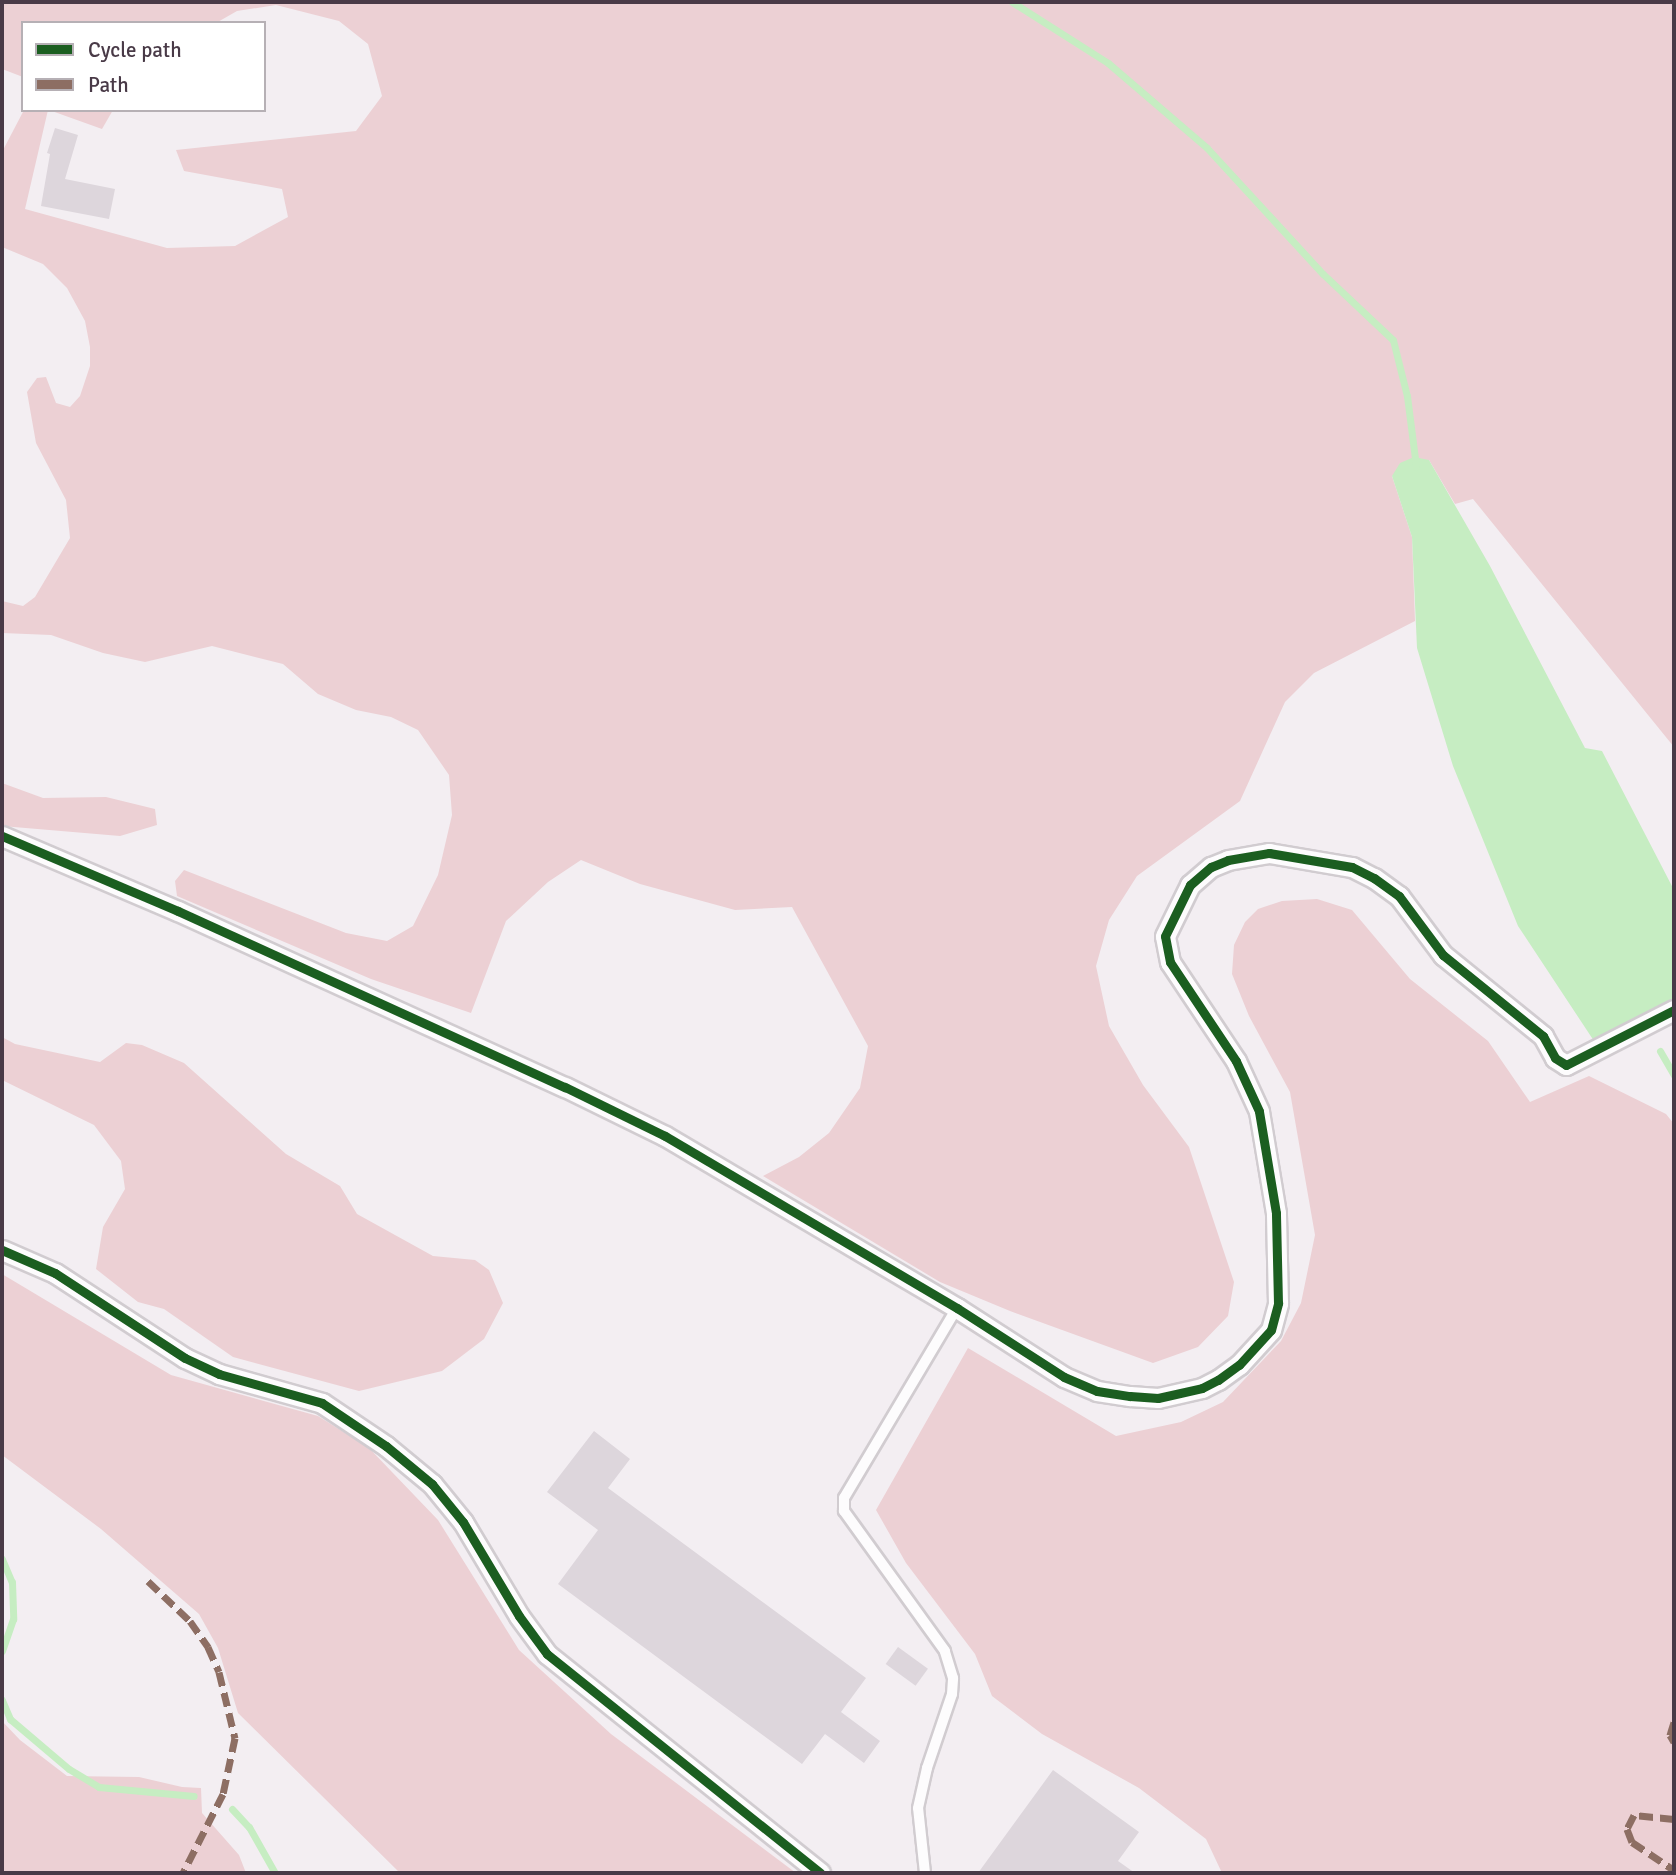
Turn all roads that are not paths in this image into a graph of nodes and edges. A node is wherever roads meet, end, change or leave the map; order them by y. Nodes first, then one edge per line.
1 (2, 836) edge
2 (1674, 1010) edge
3 (2, 1250) edge
4 (957, 1308) junction
5 (820, 1873) edge
6 (925, 1873) edge

1 - 4 street
2 - 4 street
3 - 5 street
4 - 6 lane

